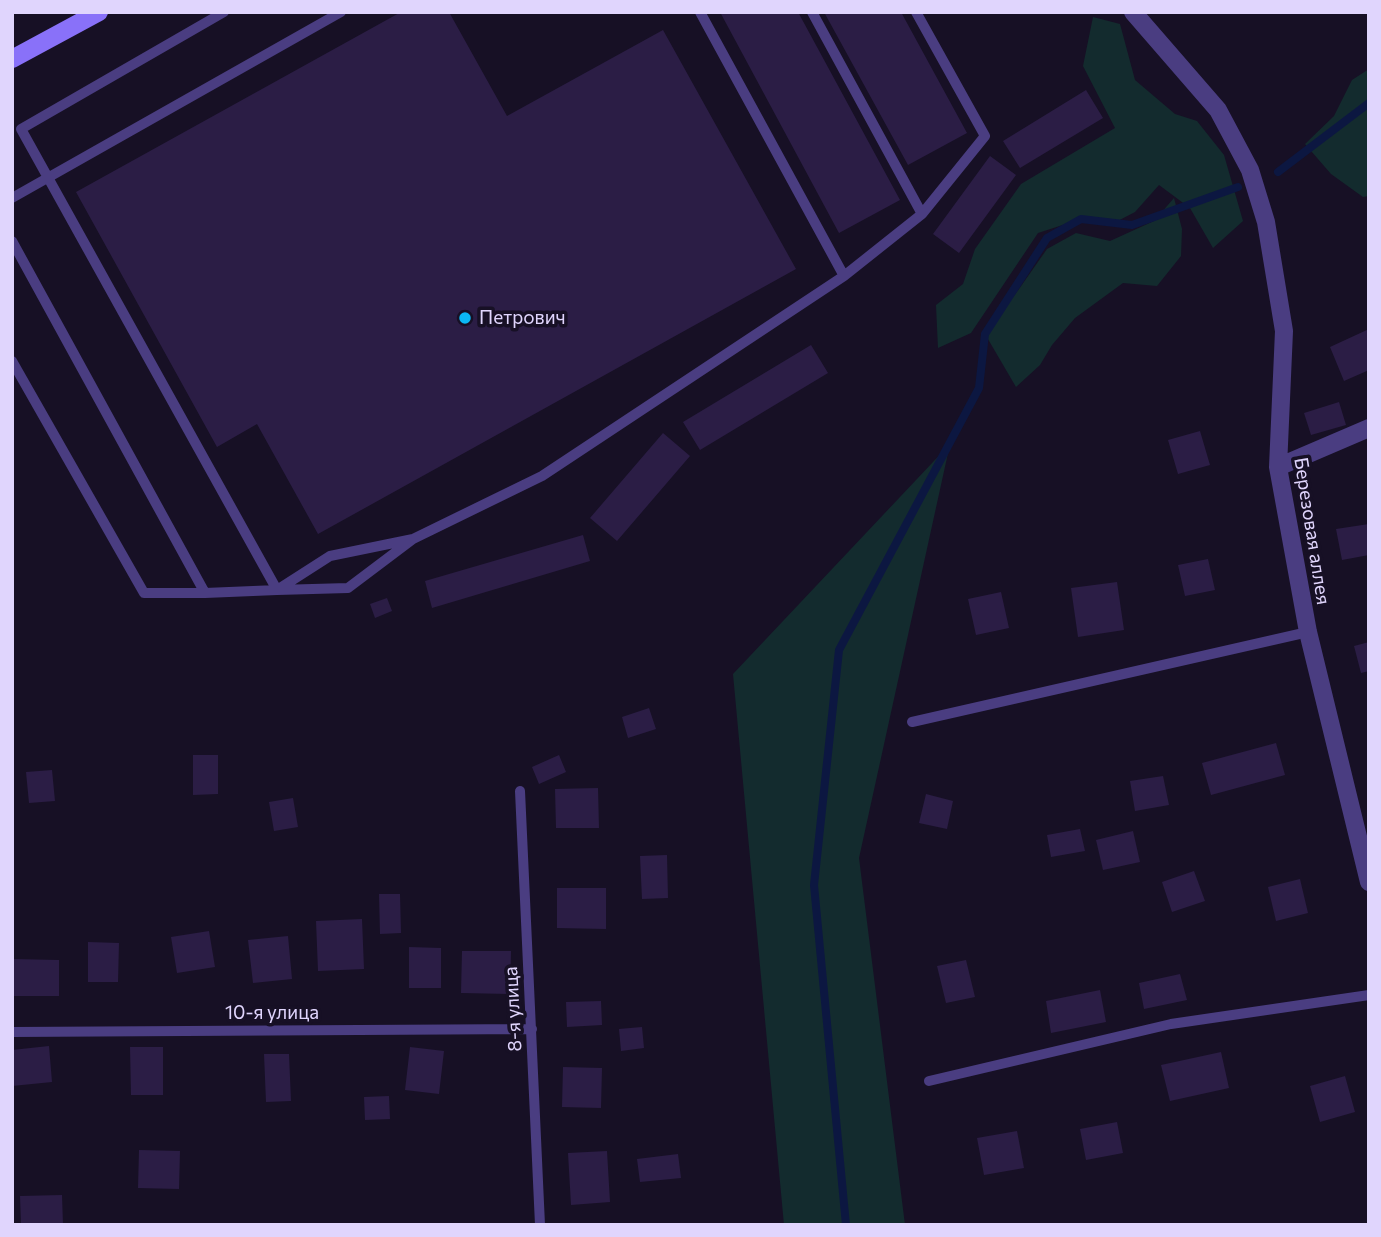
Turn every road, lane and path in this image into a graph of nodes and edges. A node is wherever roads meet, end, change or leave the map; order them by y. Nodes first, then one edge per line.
1 (99, 12) edge
2 (224, 12) edge
3 (341, 12) edge
4 (700, 12) edge
5 (812, 12) edge
6 (916, 12) edge
7 (1133, 12) edge
8 (12, 59) edge
9 (47, 179) junction
10 (12, 198) edge
11 (922, 214) junction
12 (12, 241) edge
13 (844, 275) junction
14 (12, 362) edge
15 (1369, 428) edge
16 (1278, 467) junction
17 (413, 539) junction
18 (277, 590) junction
19 (205, 593) junction
20 (1308, 632) junction
21 (912, 722) dead end
22 (520, 791) dead end
23 (1365, 852) edge
24 (1369, 882) edge
25 (1369, 995) edge
26 (532, 1029) junction
27 (12, 1032) edge
28 (929, 1081) dead end
29 (540, 1225) edge

1 - 8 street
2 - 9 lane
3 - 9 lane
4 - 13 lane
5 - 11 lane
6 - 11 lane
7 - 16 street, Березовая аллея
9 - 10 lane
9 - 18 lane
11 - 13 lane
12 - 19 lane
13 - 17 lane
14 - 19 lane
15 - 16 street
16 - 20 street, Березовая аллея
17 - 18 lane
17 - 18 lane
18 - 19 lane
20 - 21 lane
20 - 23 street, Березовая аллея
22 - 26 lane, 8-я улица
23 - 24 street, Березовая аллея
25 - 28 lane
26 - 27 lane, 10-я улица
26 - 29 lane, 8-я улица

